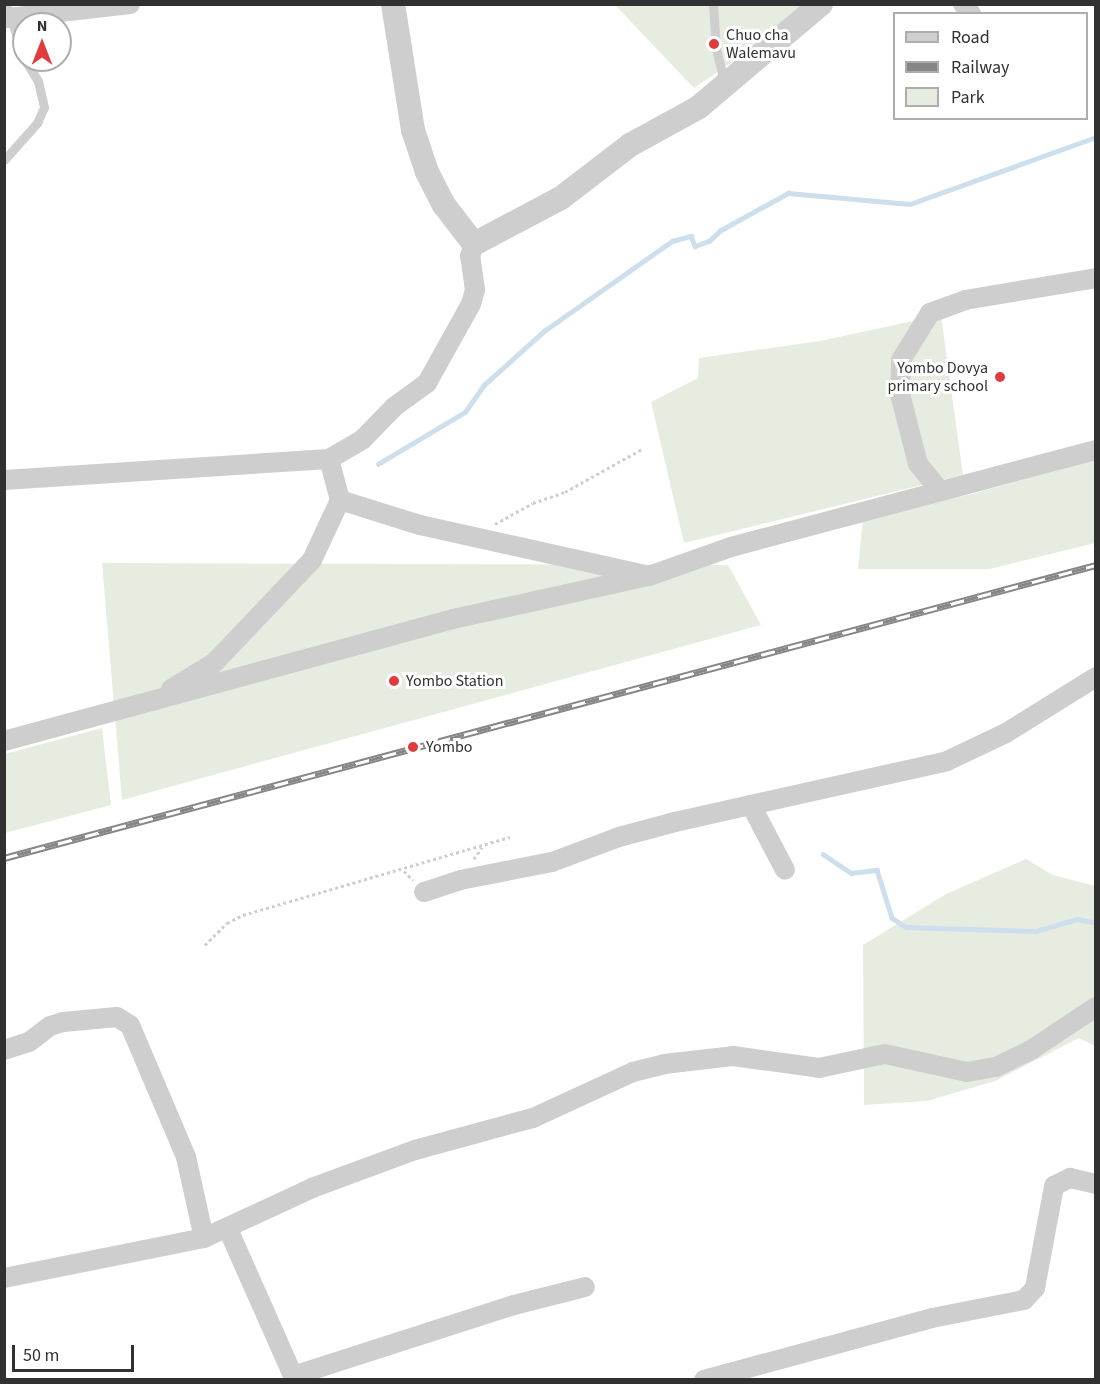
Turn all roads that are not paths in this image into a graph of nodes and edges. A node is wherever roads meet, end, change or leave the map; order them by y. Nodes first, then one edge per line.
1 (130, 4) edge
2 (393, 4) edge
3 (713, 4) edge
4 (820, 4) edge
5 (7, 11) edge
6 (33, 72) edge
7 (725, 85) junction
8 (4, 159) edge
9 (474, 244) junction
10 (1095, 278) edge
11 (1095, 450) edge
12 (329, 459) junction
13 (4, 480) edge
14 (940, 491) junction
15 (340, 500) junction
16 (649, 576) junction
17 (1095, 677) edge
18 (151, 701) junction
19 (4, 741) edge
20 (751, 805) junction
21 (785, 870) dead end
22 (424, 892) dead end
23 (1095, 1007) edge
24 (4, 1050) edge
25 (1095, 1184) edge
26 (228, 1229) junction
27 (204, 1238) junction
28 (4, 1278) edge
29 (585, 1287) dead end
30 (294, 1378) edge
31 (704, 1380) edge

1 - 5 street
2 - 9 street
3 - 7 lane
4 - 7 street
6 - 8 lane
7 - 9 street
9 - 12 street
10 - 14 street
11 - 14 street
12 - 13 street
12 - 15 street
14 - 16 street
15 - 16 street
15 - 18 street
16 - 18 street
17 - 20 street
18 - 19 street
20 - 21 street
20 - 22 street
23 - 26 street
24 - 27 street
25 - 31 street
26 - 27 street
26 - 30 street
27 - 28 street
29 - 30 street

